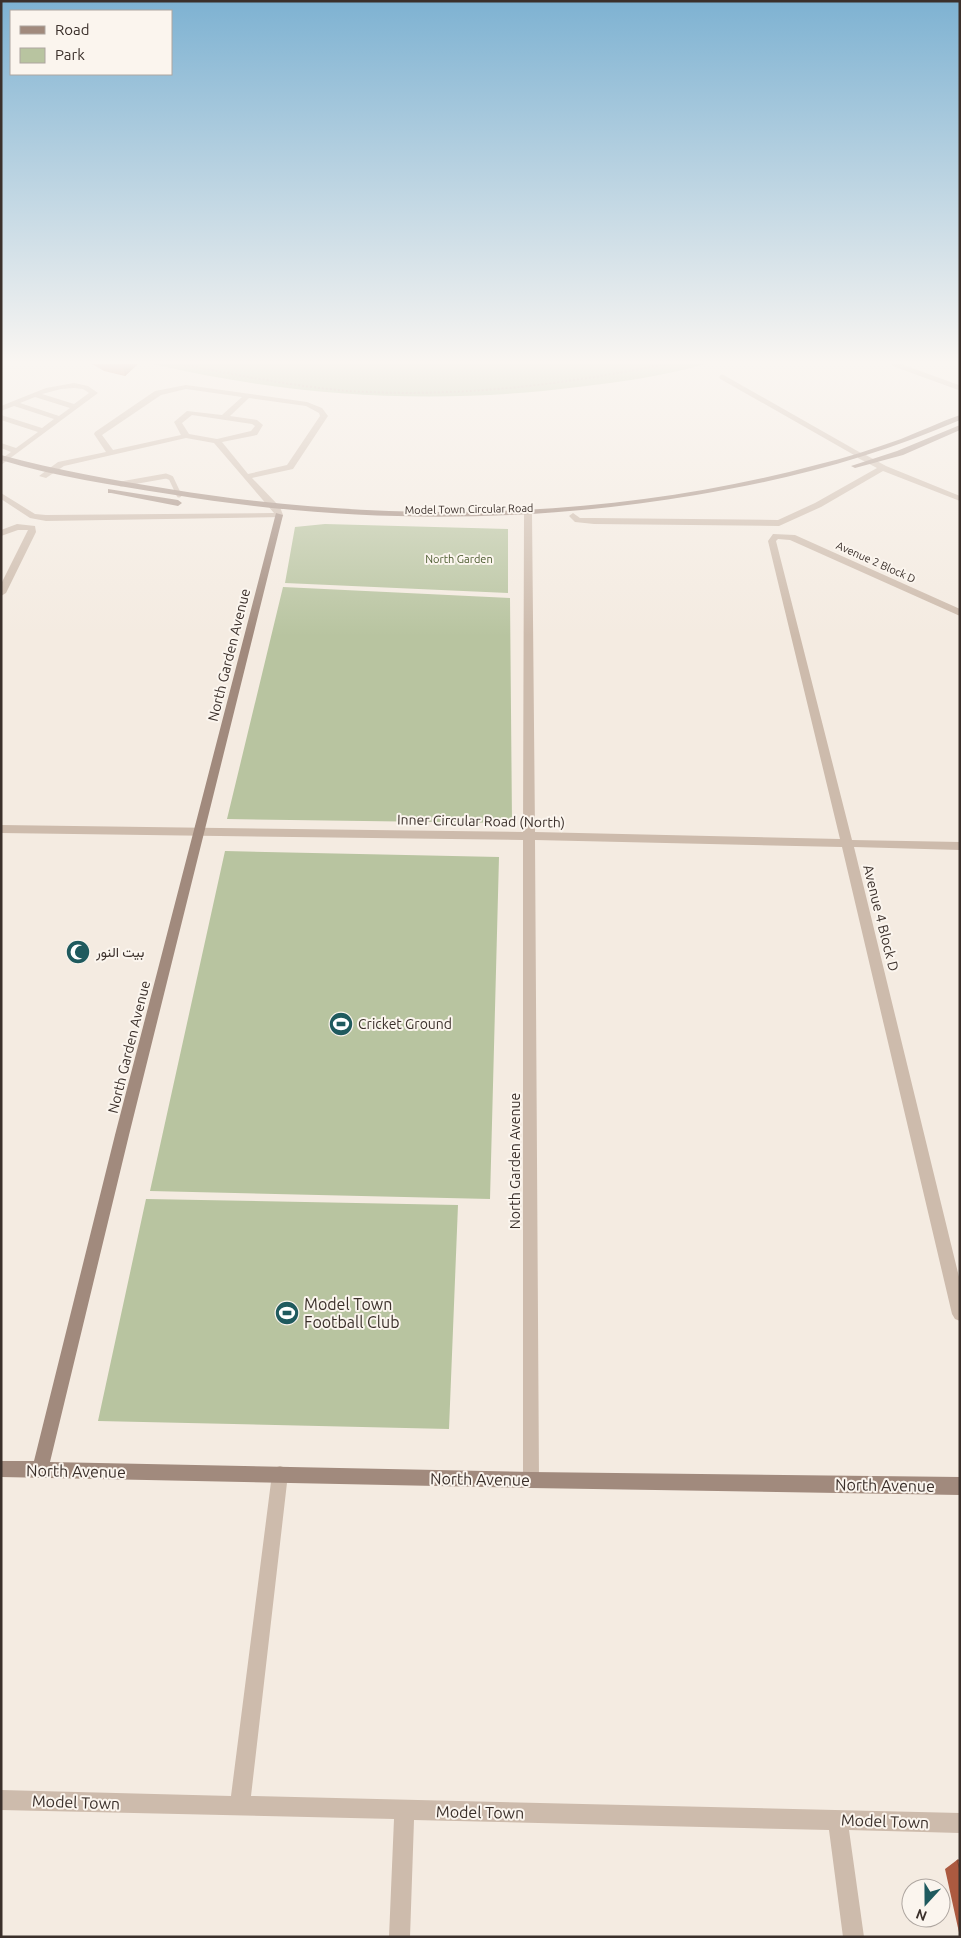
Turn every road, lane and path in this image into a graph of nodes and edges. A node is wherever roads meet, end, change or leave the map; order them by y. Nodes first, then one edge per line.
1 (104, 454) edge
2 (228, 454) edge
3 (298, 454) edge
4 (858, 454) edge
5 (866, 454) edge
6 (893, 454) edge
7 (861, 456) junction
8 (3, 461) edge
9 (872, 462) junction
10 (883, 468) junction
11 (52, 470) junction
12 (171, 470) dead end
13 (43, 476) junction
14 (166, 476) junction
15 (246, 477) junction
16 (121, 484) junction
17 (1, 495) edge
18 (179, 495) junction
19 (960, 499) edge
20 (278, 512) junction
21 (528, 516) junction
22 (573, 516) junction
23 (38, 518) junction
24 (774, 523) junction
25 (29, 526) junction
26 (1, 533) edge
27 (781, 535) junction
28 (1, 594) edge
29 (960, 613) edge
30 (1, 829) edge
31 (200, 832) junction
32 (529, 836) junction
33 (848, 844) junction
34 (960, 846) edge
35 (960, 1314) edge
36 (1, 1469) edge
37 (40, 1470) junction
38 (280, 1474) junction
39 (531, 1480) junction
40 (960, 1486) edge
41 (1, 1800) edge
42 (240, 1807) junction
43 (404, 1811) junction
44 (837, 1820) junction
45 (960, 1823) edge
46 (400, 1937) edge
47 (854, 1937) edge

1 - 11 street
2 - 15 street
3 - 15 street
4 - 7 lane
5 - 7 main road, Model Town Circular Road
6 - 9 main road, Model Town Circular Road
7 - 9 street
7 - 21 main road, Model Town Circular Road
8 - 11 main road, Model Town Circular Road
8 - 13 main road, Model Town Circular Road
9 - 10 street
9 - 22 main road, Model Town Circular Road
10 - 19 street
10 - 24 street
11 - 13 street
11 - 16 main road, Model Town Circular Road
12 - 14 lane
13 - 20 main road, Model Town Circular Road
14 - 16 lane
14 - 18 lane
15 - 20 street
16 - 18 main road, Model Town Circular Road
17 - 23 street
18 - 20 main road, Model Town Circular Road
20 - 21 main road, Model Town Circular Road
20 - 23 street
20 - 31 main road, North Garden Avenue
21 - 22 main road, Model Town Circular Road
21 - 32 street, North Garden Avenue
22 - 24 street
23 - 25 street
24 - 27 street
25 - 26 street
25 - 28 street
27 - 29 street, Avenue 2 Block D
27 - 33 street, Avenue 4 Block D
30 - 31 street, Inner Circular Road (North)
31 - 32 street, Inner Circular Road (North)
31 - 37 main road, North Garden Avenue
32 - 33 street, Inner Circular Road (North)
32 - 39 street, North Garden Avenue
33 - 34 street, Inner Circular Road (North)
33 - 35 street, Avenue 4 Block D
36 - 37 main road, North Avenue
37 - 38 main road, North Avenue
38 - 39 main road, North Avenue
38 - 42 street
39 - 40 main road, North Avenue
41 - 42 street, Model Town
42 - 43 street, Model Town
43 - 44 street, Model Town
43 - 46 street
44 - 45 street, Model Town
44 - 47 street

